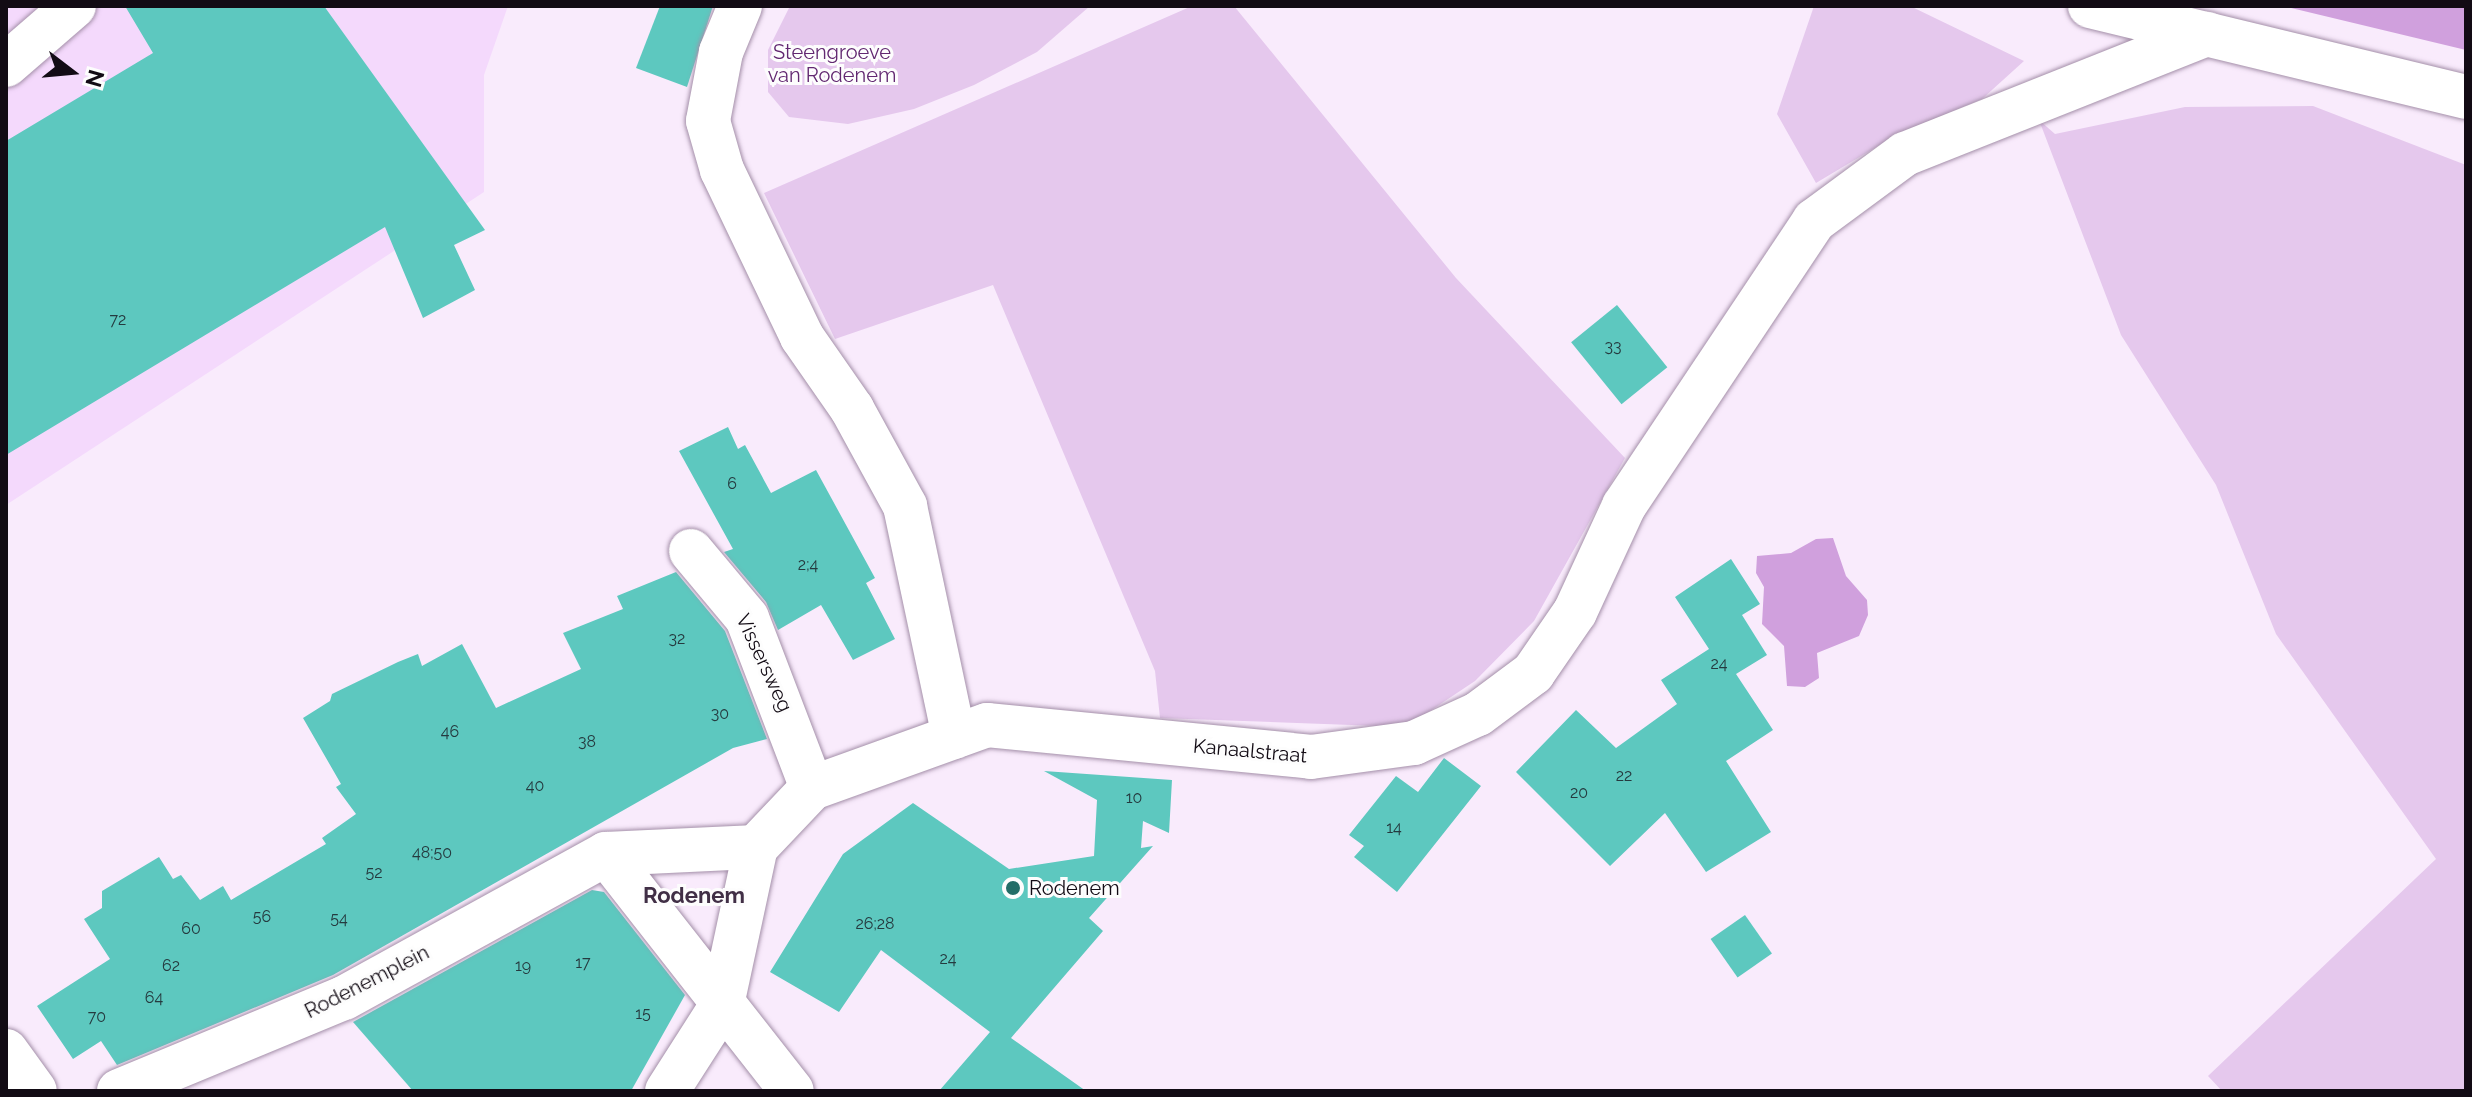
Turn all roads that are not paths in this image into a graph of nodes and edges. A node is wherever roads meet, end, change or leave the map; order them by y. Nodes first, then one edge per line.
1 (74, 6) edge
2 (740, 6) edge
3 (2090, 6) edge
4 (2207, 34) junction
5 (6, 65) edge
6 (2466, 97) edge
7 (691, 551) dead end
8 (954, 737) junction
9 (812, 788) junction
10 (756, 847) junction
11 (606, 854) junction
12 (722, 1005) junction
13 (119, 1091) edge
14 (667, 1091) edge
15 (792, 1091) edge

1 - 5 street
2 - 8 street
3 - 4 street
4 - 6 street
4 - 8 street, Kanaalstraat
7 - 9 street, Vissersweg
8 - 9 street, Kanaalstraat
9 - 10 street, Kanaalstraat
10 - 11 street, Rodenemplein
10 - 12 street
11 - 12 street
11 - 13 street, Rodenemplein
12 - 14 street
12 - 15 street

